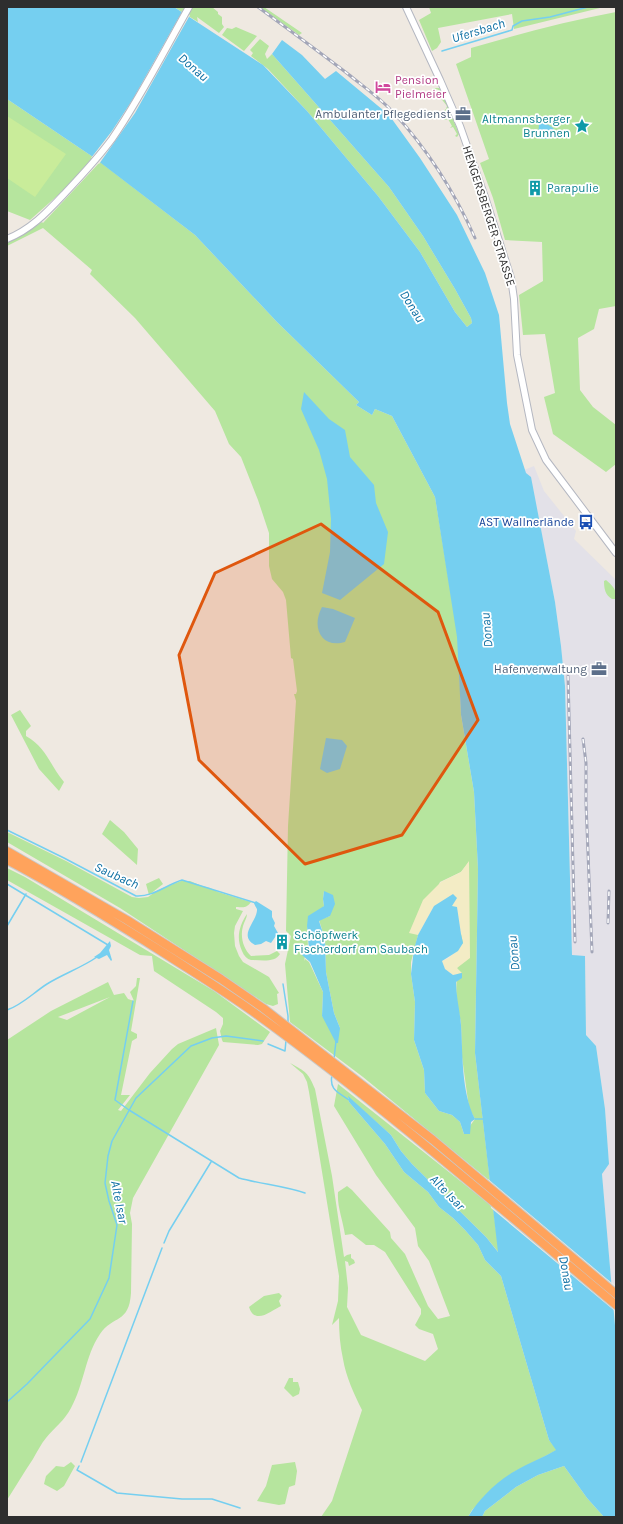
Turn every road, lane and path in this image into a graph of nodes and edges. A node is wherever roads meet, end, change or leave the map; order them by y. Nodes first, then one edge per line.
1 (189, 7) edge
2 (406, 7) edge
3 (10, 238) edge
4 (616, 553) edge
5 (7, 851) edge
6 (7, 860) edge
7 (616, 1294) edge
8 (616, 1305) edge

1 - 3 main road
2 - 4 main road, HENGERSBERGER STRASSE
5 - 7 highway
6 - 8 highway

